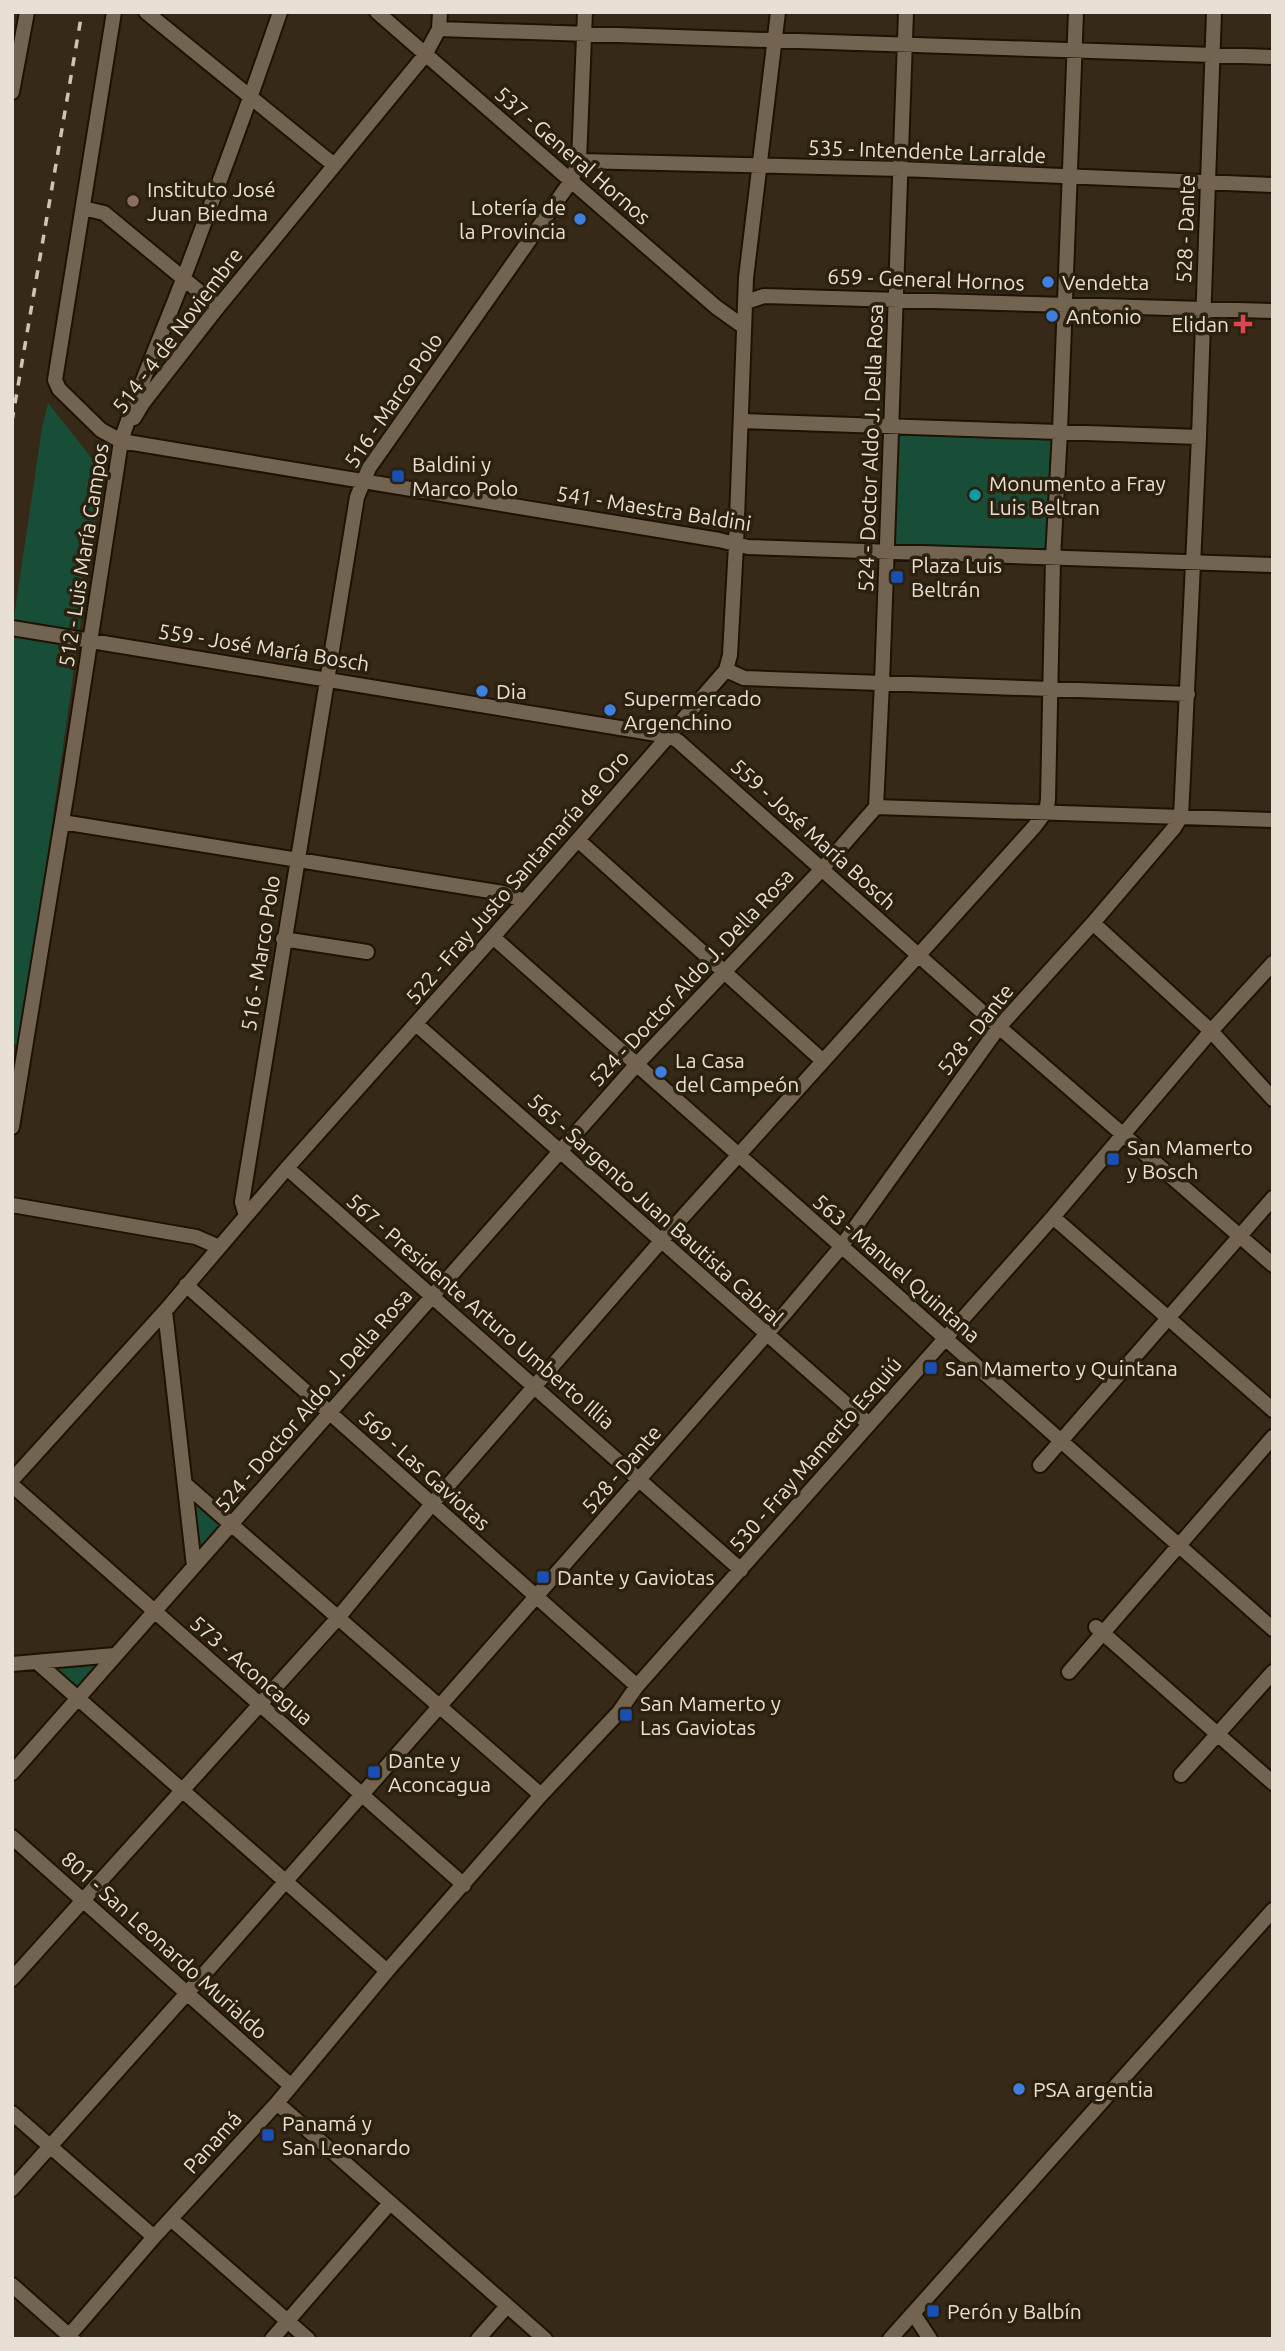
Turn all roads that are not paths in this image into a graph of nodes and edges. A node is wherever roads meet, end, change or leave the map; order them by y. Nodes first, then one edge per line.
1 (27, 12) edge
2 (114, 12) edge
3 (146, 12) edge
4 (280, 12) edge
5 (377, 12) edge
6 (440, 12) edge
7 (585, 12) edge
8 (778, 12) edge
9 (906, 12) edge
10 (1076, 12) edge
11 (1214, 12) edge
12 (439, 29) junction
13 (584, 34) junction
14 (775, 40) junction
15 (905, 46) junction
16 (1074, 51) junction
17 (425, 55) junction
18 (1213, 55) junction
19 (1273, 57) edge
20 (12, 92) edge
21 (250, 99) junction
22 (579, 161) junction
23 (334, 165) junction
24 (759, 166) junction
25 (901, 169) junction
26 (1069, 177) junction
27 (571, 181) junction
28 (1208, 183) junction
29 (1273, 185) edge
30 (83, 208) junction
31 (183, 280) junction
32 (897, 299) junction
33 (746, 302) junction
34 (1065, 304) junction
35 (218, 307) junction
36 (1204, 309) junction
37 (1273, 311) edge
38 (744, 327) junction
39 (741, 421) junction
40 (892, 425) junction
41 (1060, 431) junction
42 (1199, 437) junction
43 (121, 441) junction
44 (362, 482) junction
45 (736, 545) junction
46 (887, 553) junction
47 (1053, 558) junction
48 (1194, 563) junction
49 (1273, 565) edge
50 (12, 628) edge
51 (90, 640) junction
52 (726, 670) junction
53 (328, 679) junction
54 (882, 683) junction
55 (1050, 688) junction
56 (1188, 694) junction
57 (669, 736) junction
58 (876, 807) junction
59 (1045, 811) junction
60 (1181, 817) junction
61 (1273, 820) edge
62 (62, 822) junction
63 (578, 840) junction
64 (296, 859) junction
65 (822, 869) junction
66 (524, 901) junction
67 (1093, 923) junction
68 (493, 937) junction
69 (284, 939) junction
70 (367, 952) dead end
71 (919, 956) junction
72 (1273, 963) edge
73 (724, 972) junction
74 (416, 1024) junction
75 (999, 1027) junction
76 (1211, 1031) junction
77 (823, 1060) junction
78 (637, 1064) junction
79 (1273, 1099) edge
80 (12, 1127) edge
81 (1122, 1135) junction
82 (559, 1150) junction
83 (738, 1156) junction
84 (287, 1168) junction
85 (1273, 1198) edge
86 (12, 1206) edge
87 (246, 1216) junction
88 (1053, 1217) junction
89 (1240, 1236) junction
90 (662, 1240) junction
91 (219, 1247) junction
92 (841, 1247) junction
93 (1273, 1265) edge
94 (186, 1285) junction
95 (432, 1297) junction
96 (165, 1311) junction
97 (1168, 1319) junction
98 (766, 1335) junction
99 (946, 1338) junction
100 (535, 1386) junction
101 (1273, 1410) edge
102 (329, 1412) junction
103 (869, 1424) junction
104 (1273, 1437) edge
105 (1061, 1441) junction
106 (1040, 1465) dead end
107 (640, 1479) junction
108 (12, 1483) edge
109 (185, 1484) junction
110 (432, 1504) junction
111 (231, 1525) junction
112 (1178, 1545) junction
113 (194, 1566) junction
114 (741, 1570) junction
115 (536, 1597) junction
116 (154, 1612) junction
117 (337, 1619) junction
118 (1273, 1629) edge
119 (1100, 1630) junction
120 (115, 1656) junction
121 (38, 1663) junction
122 (12, 1664) edge
123 (1069, 1672) dead end
124 (1273, 1672) edge
125 (637, 1686) junction
126 (78, 1698) junction
127 (260, 1704) junction
128 (440, 1707) junction
129 (1217, 1734) junction
130 (12, 1773) edge
131 (1181, 1775) dead end
132 (1273, 1783) edge
133 (183, 1791) junction
134 (361, 1794) junction
135 (541, 1795) junction
136 (12, 1837) edge
137 (284, 1882) junction
138 (464, 1885) junction
139 (84, 1901) junction
140 (1273, 1910) edge
141 (387, 1971) junction
142 (12, 1979) edge
143 (187, 1993) junction
144 (290, 2085) junction
145 (276, 2103) junction
146 (12, 2113) edge
147 (51, 2147) junction
148 (12, 2189) edge
149 (390, 2203) junction
150 (171, 2219) junction
151 (154, 2237) junction
152 (12, 2285) edge
153 (507, 2305) junction
154 (913, 2313) junction
155 (287, 2321) junction
156 (69, 2337) edge
157 (272, 2339) edge
158 (308, 2339) edge
159 (478, 2339) edge
160 (545, 2339) edge
161 (890, 2339) edge
162 (930, 2339) edge

1 - 20 street
2 - 30 street
3 - 21 street
4 - 21 street, 512 - Luis María Campos
5 - 17 street, 537 - General Hornos
6 - 12 street, 514 - 4 de Noviembre
7 - 13 street, 516 - Marco Polo
8 - 14 street
9 - 15 street, 524 - Doctor Aldo J. Della Rosa
10 - 16 street
11 - 18 street, 528 - Dante
12 - 13 street
12 - 17 street, 514 - 4 de Noviembre
13 - 14 street
13 - 22 street, 516 - Marco Polo
14 - 15 street
14 - 24 street
15 - 16 street
15 - 25 street, 524 - Doctor Aldo J. Della Rosa
16 - 18 street
16 - 26 street
17 - 23 street, 514 - 4 de Noviembre
17 - 27 street, 537 - General Hornos
18 - 19 street
18 - 28 street, 528 - Dante
21 - 23 street
21 - 31 street, 512 - Luis María Campos
22 - 24 street, 535 - Intendente Larralde
22 - 27 street, 516 - Marco Polo
23 - 35 street, 514 - 4 de Noviembre
24 - 25 street, 535 - Intendente Larralde
24 - 33 street
25 - 26 street, 535 - Intendente Larralde
25 - 32 street, 524 - Doctor Aldo J. Della Rosa
26 - 28 street, 535 - Intendente Larralde
26 - 34 street
27 - 38 street, 537 - General Hornos
27 - 44 street, 516 - Marco Polo
28 - 29 street, 535 - Intendente Larralde
28 - 36 street, 528 - Dante
30 - 31 street
30 - 43 street, 541 - Maestra Baldini
31 - 35 street
31 - 43 street, 512 - Luis María Campos
32 - 33 street, 659 - General Hornos
32 - 34 street, 659 - General Hornos
32 - 40 street, 524 - Doctor Aldo J. Della Rosa
33 - 38 street
34 - 36 street, 659 - General Hornos
34 - 41 street
35 - 43 street, 514 - 4 de Noviembre
36 - 37 street, 659 - General Hornos
36 - 42 street, 528 - Dante
38 - 39 street
39 - 40 street
39 - 45 street
40 - 41 street
40 - 46 street, 524 - Doctor Aldo J. Della Rosa
41 - 42 street
41 - 47 street
42 - 48 street, 528 - Dante
43 - 44 street, 541 - Maestra Baldini
43 - 51 street, 512 - Luis María Campos
44 - 45 street, 541 - Maestra Baldini
44 - 53 street, 516 - Marco Polo
45 - 46 street, 541 - Maestra Baldini
45 - 52 street
46 - 47 street, 541 - Maestra Baldini
46 - 54 street, 524 - Doctor Aldo J. Della Rosa
47 - 48 street, 541 - Maestra Baldini
47 - 55 street
48 - 49 street, 541 - Maestra Baldini
48 - 56 street, 528 - Dante
50 - 51 street, 559 - José María Bosch
51 - 53 street, 559 - José María Bosch
51 - 62 street, 512 - Luis María Campos
52 - 54 street
52 - 57 street, 522 - Fray Justo Santamaría de Oro
53 - 57 street, 559 - José María Bosch
53 - 64 street, 516 - Marco Polo
54 - 55 street
54 - 58 street, 524 - Doctor Aldo J. Della Rosa
55 - 56 street
55 - 59 street
56 - 60 street, 528 - Dante
57 - 63 street, 522 - Fray Justo Santamaría de Oro
57 - 65 street, 559 - José María Bosch
58 - 59 street
58 - 65 street, 524 - Doctor Aldo J. Della Rosa
59 - 60 street
59 - 71 street
60 - 61 street
60 - 67 street, 528 - Dante
62 - 64 street
62 - 80 street, 512 - Luis María Campos
63 - 66 street, 522 - Fray Justo Santamaría de Oro
63 - 73 street
64 - 66 street
64 - 69 street, 516 - Marco Polo
65 - 71 street, 559 - José María Bosch
65 - 73 street, 524 - Doctor Aldo J. Della Rosa
66 - 68 street, 522 - Fray Justo Santamaría de Oro
67 - 75 street, 528 - Dante
67 - 76 street
68 - 74 street, 522 - Fray Justo Santamaría de Oro
68 - 78 street, 563 - Manuel Quintana
69 - 70 street
69 - 87 street, 516 - Marco Polo
71 - 75 street, 559 - José María Bosch
71 - 77 street
72 - 76 street, 530 - Fray Mamerto Esquiú
73 - 77 street
73 - 78 street, 524 - Doctor Aldo J. Della Rosa
74 - 82 street, 565 - Sargento Juan Bautista Cabral
74 - 84 street, 522 - Fray Justo Santamaría de Oro
75 - 81 street, 559 - José María Bosch
75 - 92 street, 528 - Dante
76 - 79 street
76 - 81 street, 530 - Fray Mamerto Esquiú
77 - 83 street
78 - 82 street, 524 - Doctor Aldo J. Della Rosa
78 - 83 street, 563 - Manuel Quintana
81 - 88 street, 530 - Fray Mamerto Esquiú
81 - 89 street, 559 - José María Bosch
82 - 90 street, 565 - Sargento Juan Bautista Cabral
82 - 95 street, 524 - Doctor Aldo J. Della Rosa
83 - 90 street
83 - 92 street, 563 - Manuel Quintana
84 - 87 street, 522 - Fray Justo Santamaría de Oro
84 - 95 street, 567 - Presidente Arturo Umberto Illia
85 - 89 street
86 - 91 street
87 - 91 street, 522 - Fray Justo Santamaría de Oro
88 - 97 street
88 - 99 street, 530 - Fray Mamerto Esquiú
89 - 93 street, 559 - José María Bosch
89 - 97 street
90 - 98 street, 565 - Sargento Juan Bautista Cabral
90 - 100 street
91 - 94 street, 522 - Fray Justo Santamaría de Oro
92 - 98 street, 528 - Dante
92 - 99 street, 563 - Manuel Quintana
94 - 96 street, 522 - Fray Justo Santamaría de Oro
94 - 102 street, 569 - Las Gaviotas
95 - 100 street, 567 - Presidente Arturo Umberto Illia
95 - 102 street, 524 - Doctor Aldo J. Della Rosa
96 - 108 street, 522 - Fray Justo Santamaría de Oro
96 - 109 street
97 - 101 street
97 - 105 street
98 - 103 street, 565 - Sargento Juan Bautista Cabral
98 - 107 street, 528 - Dante
99 - 103 street, 530 - Fray Mamerto Esquiú
99 - 105 street, 563 - Manuel Quintana
100 - 107 street, 567 - Presidente Arturo Umberto Illia
100 - 110 street
102 - 110 street, 569 - Las Gaviotas
102 - 111 street, 524 - Doctor Aldo J. Della Rosa
103 - 114 street, 530 - Fray Mamerto Esquiú
104 - 112 street
105 - 106 street
105 - 112 street, 563 - Manuel Quintana
107 - 114 street, 567 - Presidente Arturo Umberto Illia
107 - 115 street, 528 - Dante
108 - 116 street, 573 - Aconcagua
109 - 111 street
109 - 113 street
110 - 115 street, 569 - Las Gaviotas
110 - 117 street
111 - 113 street, 524 - Doctor Aldo J. Della Rosa
111 - 117 street
112 - 118 street, 563 - Manuel Quintana
112 - 119 street
113 - 116 street, 524 - Doctor Aldo J. Della Rosa
114 - 125 street, 530 - Fray Mamerto Esquiú
115 - 125 street, 569 - Las Gaviotas
115 - 128 street, 528 - Dante
116 - 120 street, 524 - Doctor Aldo J. Della Rosa
116 - 127 street, 573 - Aconcagua
117 - 127 street
117 - 128 street
119 - 123 street
119 - 129 street
120 - 121 street
120 - 126 street, 524 - Doctor Aldo J. Della Rosa
121 - 122 street
121 - 126 street
124 - 129 street
125 - 135 street, 530 - Fray Mamerto Esquiú
126 - 130 street, 524 - Doctor Aldo J. Della Rosa
126 - 133 street
127 - 133 street
127 - 134 street, 573 - Aconcagua
128 - 134 street, 528 - Dante
128 - 135 street
129 - 131 street
129 - 132 street
133 - 137 street
133 - 139 street
134 - 137 street, 528 - Dante
134 - 138 street, 573 - Aconcagua
135 - 138 street, 530 - Fray Mamerto Esquiú
136 - 139 street, 801 - San Leonardo Murialdo
137 - 141 street
137 - 143 street, 528 - Dante
138 - 141 street, 530 - Fray Mamerto Esquiú
139 - 142 street
139 - 143 street, 801 - San Leonardo Murialdo
140 - 154 street
141 - 144 street, Panamá
143 - 144 street, 801 - San Leonardo Murialdo
143 - 147 street, 528 - Dante
144 - 145 street, Panamá
145 - 149 street
145 - 150 street, Panamá
146 - 147 street
147 - 148 street, 528 - Dante
147 - 151 street
149 - 153 street
149 - 155 street
150 - 151 street, Panamá
150 - 155 street
151 - 156 street, Panamá
152 - 156 street
153 - 159 street
153 - 160 street
154 - 161 street
154 - 162 street
155 - 157 street
155 - 158 street

